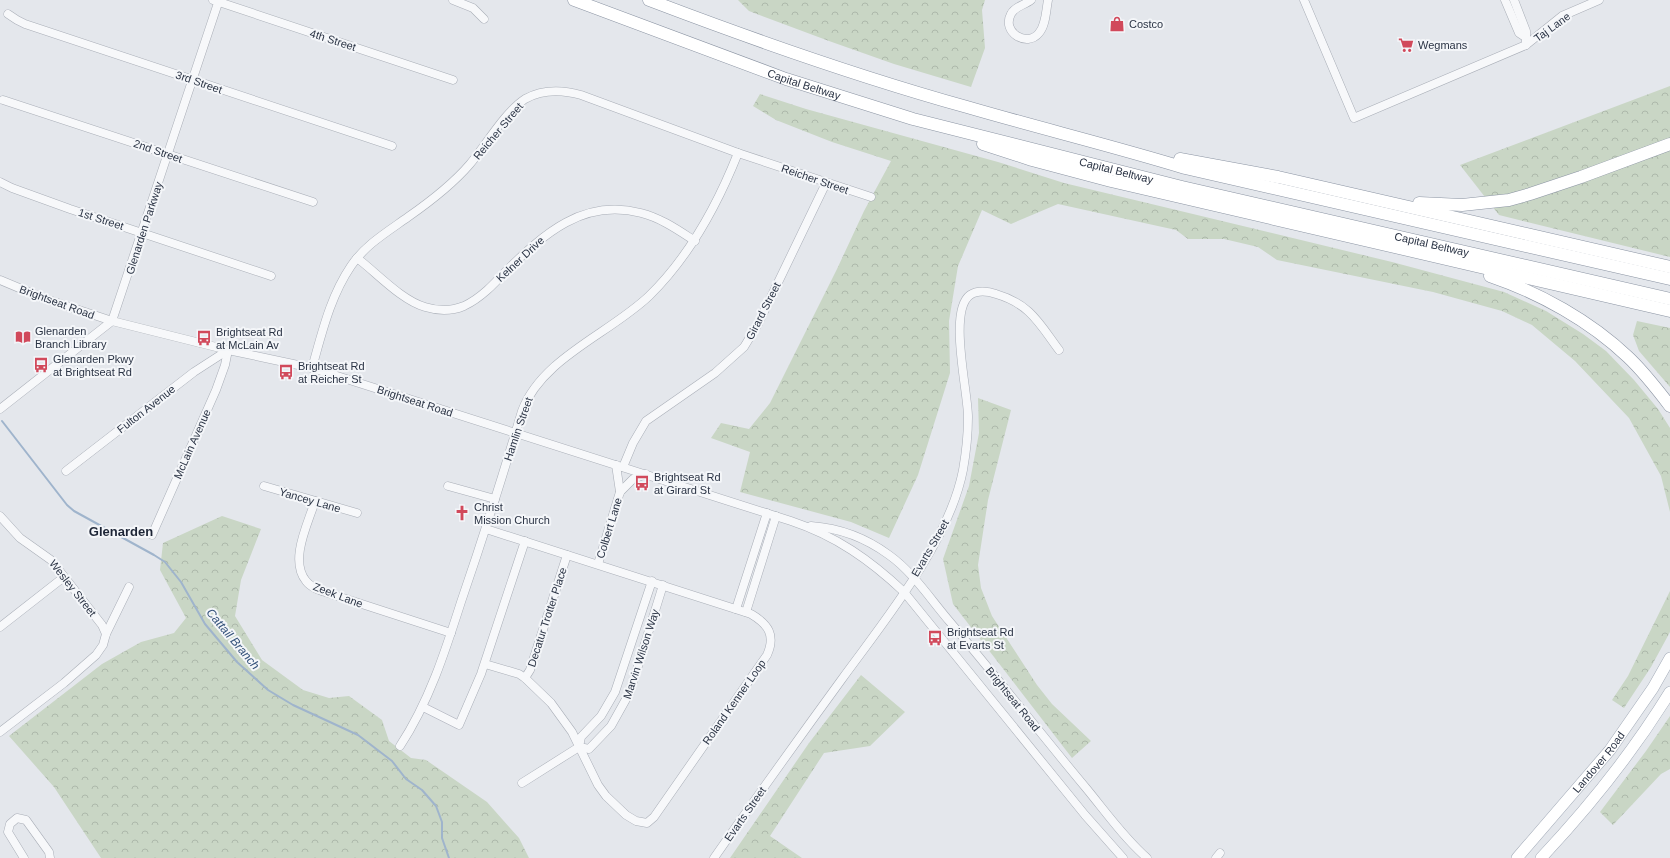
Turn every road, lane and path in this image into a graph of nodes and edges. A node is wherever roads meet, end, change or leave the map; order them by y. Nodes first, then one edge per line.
1 (453, 0) edge
2 (574, 0) edge
3 (649, 0) edge
4 (1031, 0) edge
5 (1048, 0) edge
6 (1304, 0) edge
7 (1505, 0) edge
8 (1514, 0) edge
9 (1599, 0) edge
10 (217, 1) edge
11 (8, 14) dead end
12 (484, 19) dead end
13 (1526, 41) junction
14 (193, 80) junction
15 (453, 80) dead end
16 (3, 100) dead end
17 (913, 119) junction
18 (1670, 144) edge
19 (1106, 145) junction
20 (392, 146) dead end
21 (738, 153) junction
22 (168, 154) junction
23 (0, 182) edge
24 (826, 183) junction
25 (871, 197) dead end
26 (1372, 198) junction
27 (313, 202) dead end
28 (143, 233) junction
29 (695, 241) junction
30 (1434, 256) junction
31 (357, 258) junction
32 (1670, 267) edge
33 (271, 276) dead end
34 (1670, 279) edge
35 (0, 280) edge
36 (1670, 299) edge
37 (1670, 311) edge
38 (112, 321) junction
39 (228, 350) junction
40 (1059, 350) dead end
41 (312, 368) junction
42 (1670, 406) edge
43 (0, 408) edge
44 (515, 433) junction
45 (620, 466) junction
46 (66, 471) dead end
47 (646, 474) junction
48 (264, 486) dead end
49 (448, 486) dead end
50 (620, 492) junction
51 (495, 499) junction
52 (315, 501) junction
53 (357, 513) dead end
54 (767, 513) junction
55 (776, 516) junction
56 (1, 520) edge
57 (806, 526) junction
58 (486, 529) junction
59 (152, 535) dead end
60 (525, 542) junction
61 (567, 555) junction
62 (598, 564) junction
63 (64, 577) junction
64 (913, 578) junction
65 (652, 581) junction
66 (663, 585) junction
67 (129, 587) dead end
68 (904, 592) junction
69 (736, 609) junction
70 (746, 612) junction
71 (0, 627) edge
72 (451, 633) junction
73 (106, 634) junction
74 (1670, 658) edge
75 (485, 664) junction
76 (525, 678) junction
77 (1670, 692) edge
78 (423, 707) junction
79 (0, 732) edge
80 (400, 746) dead end
81 (579, 747) junction
82 (522, 783) dead end
83 (24, 858) edge
84 (50, 858) edge
85 (714, 858) edge
86 (1123, 858) edge
87 (1147, 858) edge
88 (1517, 858) edge
89 (1541, 858) edge

1 - 12 street
2 - 17 highway, Capital Beltway
3 - 19 highway, Capital Beltway
4 - 5 street
6 - 13 street, Taj Lane
7 - 13 street
8 - 13 street
9 - 13 street, Taj Lane
10 - 14 street, Glenarden Parkway
10 - 15 street, 4th Street
11 - 14 street, 3rd Street
14 - 20 street, 3rd Street
14 - 22 street, Glenarden Parkway
16 - 22 street, 2nd Street
17 - 30 highway
17 - 36 highway, Capital Beltway
18 - 26 highway
19 - 26 highway
19 - 34 highway, Capital Beltway
21 - 24 street, Reicher Street
21 - 29 street, Hamlin Street
21 - 31 street, Reicher Street
22 - 27 street, 2nd Street
22 - 28 street, Glenarden Parkway
23 - 28 street, 1st Street
24 - 25 street, Reicher Street
24 - 45 street, Girard Street
26 - 32 highway
28 - 33 street, 1st Street
28 - 38 street, Glenarden Parkway
29 - 31 street, Kelner Drive
29 - 44 street, Hamlin Street
30 - 37 highway
30 - 42 highway
31 - 41 street, Reicher Street
35 - 38 street, Brightseat Road
38 - 39 street, Brightseat Road
38 - 43 street
39 - 41 street, Brightseat Road
39 - 46 street, Fulton Avenue
39 - 59 street, McLain Avenue
40 - 64 street, Evarts Street
41 - 44 street, Brightseat Road
44 - 45 street, Brightseat Road
44 - 51 street, Hamlin Street
45 - 47 street, Brightseat Road
45 - 50 street, Colbert Lane
47 - 50 street, Colbert Lane
47 - 54 street, Brightseat Road
48 - 52 street, Yancey Lane
49 - 51 street
50 - 62 street, Colbert Lane
51 - 58 street, Hamlin Street
52 - 53 street, Yancey Lane
52 - 72 street, Zeek Lane
54 - 55 street, Brightseat Road
54 - 69 street
55 - 57 street, Brightseat Road
55 - 70 street
56 - 63 street, Wesley Street
57 - 64 street, Brightseat Road
57 - 68 street, Brightseat Road
58 - 60 street, Roland Kenner Loop
58 - 72 street, Hamlin Street
60 - 61 street, Roland Kenner Loop
60 - 75 street
61 - 62 street, Roland Kenner Loop
61 - 76 street, Decatur Trotter Place
62 - 65 street, Roland Kenner Loop
63 - 71 street
63 - 73 street, Wesley Street
64 - 68 street, Evarts Street
64 - 87 street, Brightseat Road
65 - 66 street, Roland Kenner Loop
65 - 81 street, Marvin Wilson Way
66 - 69 street, Roland Kenner Loop
66 - 81 street, Marvin Wilson Way
67 - 73 street
68 - 85 street, Evarts Street
68 - 86 street, Brightseat Road
69 - 70 street, Roland Kenner Loop
70 - 81 street, Roland Kenner Loop
72 - 78 street, Hamlin Street
73 - 79 street
74 - 88 main road, Landover Road
75 - 76 street, Roland Kenner Loop
75 - 78 street
76 - 81 street, Roland Kenner Loop
77 - 89 main road, Landover Road
78 - 80 street, Hamlin Street
81 - 82 street, Marvin Wilson Way
83 - 84 street

